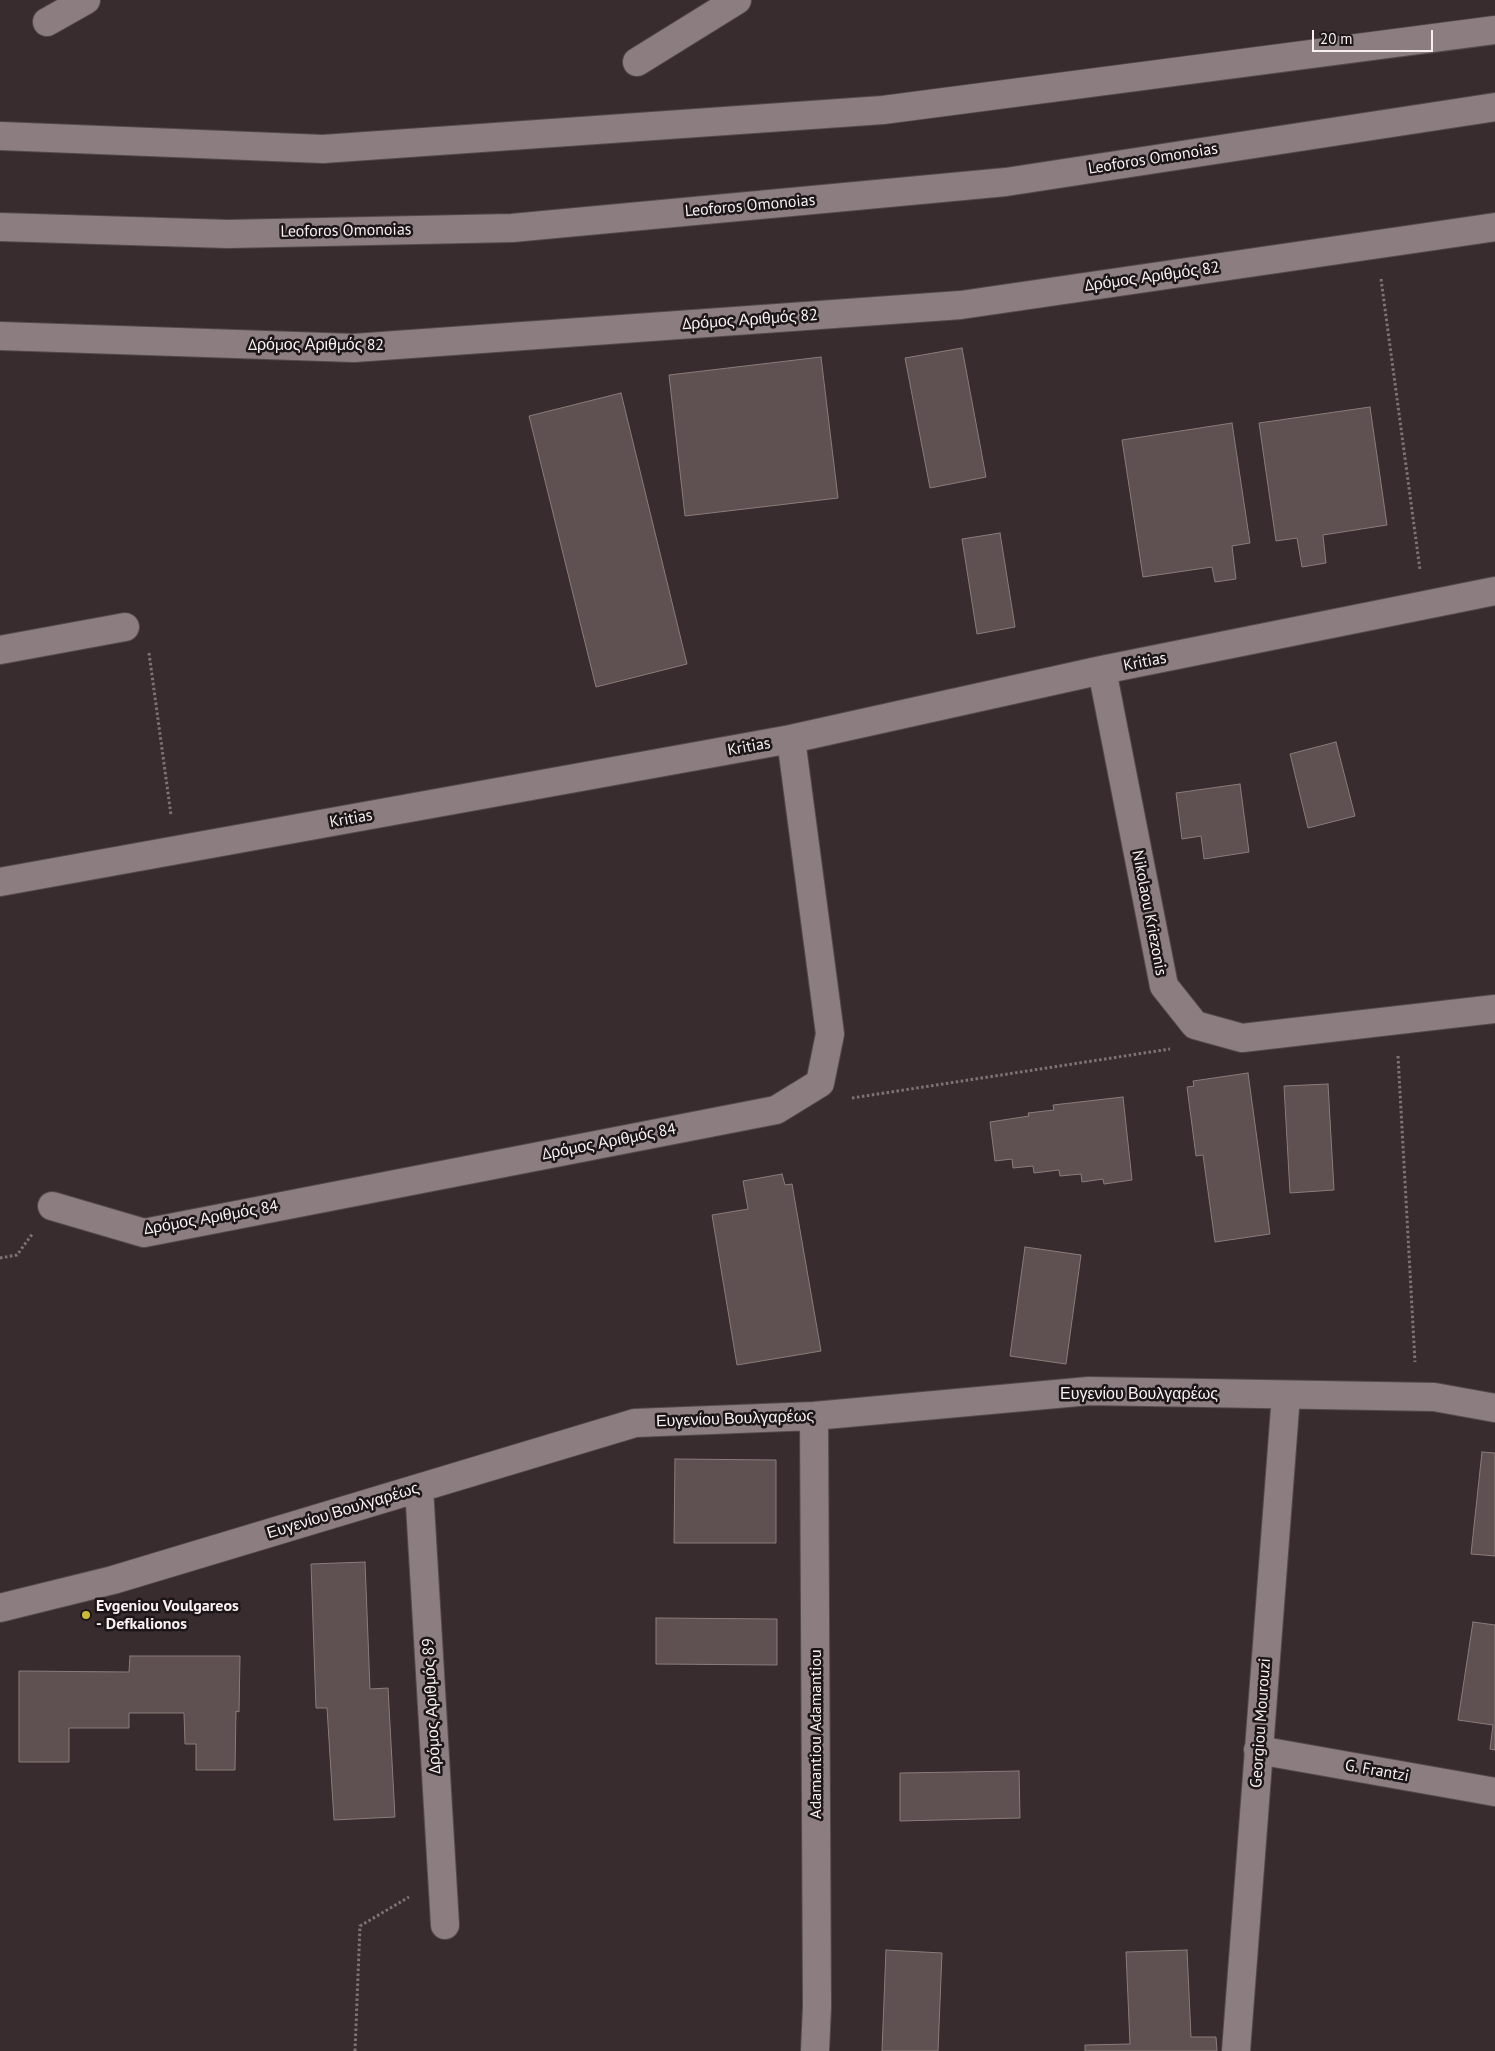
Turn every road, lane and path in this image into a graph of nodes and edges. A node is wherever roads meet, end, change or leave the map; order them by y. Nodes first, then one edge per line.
1 (86, 0) edge
2 (738, 0) edge
3 (47, 22) dead end
4 (1495, 30) edge
5 (637, 62) dead end
6 (1495, 107) edge
7 (0, 136) edge
8 (0, 227) edge
9 (1495, 227) edge
10 (1376, 244) junction
11 (0, 336) edge
12 (1495, 591) edge
13 (1425, 605) junction
14 (125, 627) joint
15 (0, 650) edge
16 (1102, 670) junction
17 (791, 739) junction
18 (175, 851) junction
19 (0, 882) edge
20 (1495, 1009) edge
21 (1396, 1020) junction
22 (1174, 1048) dead end
23 (844, 1099) dead end
24 (52, 1206) joint
25 (0, 1258) edge
26 (1286, 1395) junction
27 (1417, 1396) junction
28 (1495, 1408) edge
29 (814, 1416) junction
30 (419, 1488) junction
31 (0, 1608) edge
32 (1258, 1750) junction
33 (1495, 1792) edge
34 (442, 1878) junction
35 (444, 1925) dead end
36 (354, 2051) edge
37 (815, 2051) edge
38 (1236, 2051) edge

1 - 3 street
2 - 5 street
4 - 7 street
6 - 8 street, Leoforos Omonoias
9 - 10 street, Δρόμος Αριθμός 82
10 - 11 street, Δρόμος Αριθμός 82
10 - 13 path
12 - 13 street, Kritias
13 - 16 street, Kritias
14 - 15 street
14 - 18 path
16 - 17 street, Kritias
16 - 21 street, Nikolaou Kriezonis
17 - 18 street, Kritias
17 - 24 street, Δρόμος Αριθμός 84
18 - 19 street, Kritias
20 - 21 street, Nikolaou Kriezonis
21 - 27 path
22 - 23 path
24 - 25 path
26 - 27 street, Ευγενίου Βουλγαρέως
26 - 29 street, Ευγενίου Βουλγαρέως
26 - 32 street, Georgiou Mourouzi
27 - 28 street, Ευγενίου Βουλγαρέως
29 - 30 street, Ευγενίου Βουλγαρέως
29 - 37 street, Adamantiou Adamantiou
30 - 31 street, Ευγενίου Βουλγαρέως
30 - 34 street, Δρόμος Αριθμός 89
32 - 33 street, G. Frantzi
32 - 38 street, Georgiou Mourouzi
34 - 35 street, Δρόμος Αριθμός 89
34 - 36 path

